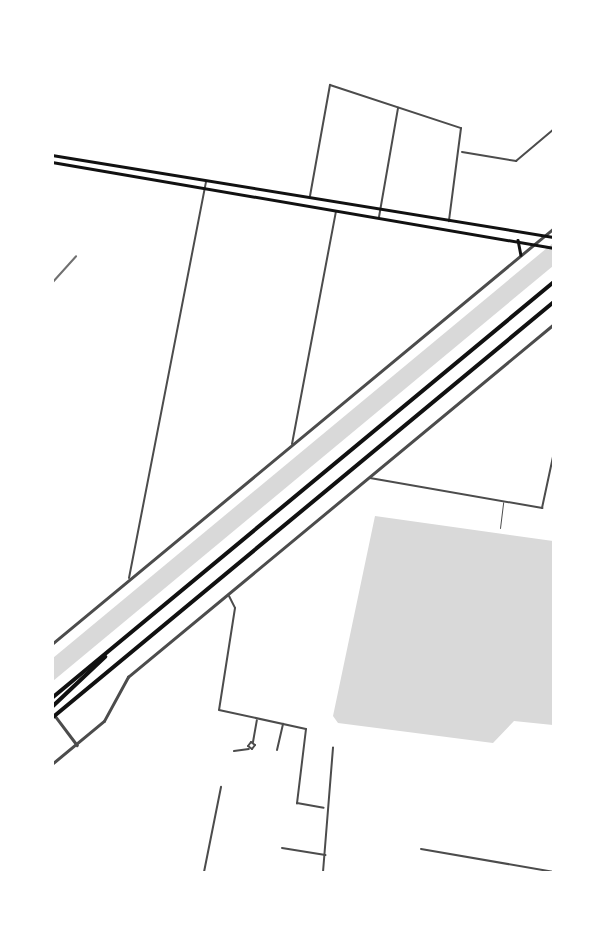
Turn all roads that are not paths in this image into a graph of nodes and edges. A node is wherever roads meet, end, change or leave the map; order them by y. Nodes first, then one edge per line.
1 (398, 107) junction
2 (554, 129) edge
3 (461, 152) junction
4 (52, 155) edge
5 (52, 162) edge
6 (206, 181) junction
7 (205, 187) junction
8 (310, 198) junction
9 (337, 209) junction
10 (380, 209) junction
11 (379, 216) junction
12 (449, 221) junction
13 (554, 229) edge
14 (544, 237) junction
15 (554, 237) edge
16 (518, 240) junction
17 (535, 244) junction
18 (554, 248) edge
19 (521, 255) junction
20 (554, 282) edge
21 (554, 302) edge
22 (554, 324) edge
23 (292, 445) junction
24 (554, 452) edge
25 (368, 477) junction
26 (503, 502) junction
27 (500, 528) dead end
28 (128, 582) junction
29 (227, 594) junction
30 (120, 643) junction
31 (52, 644) edge
32 (52, 698) edge
33 (59, 702) junction
34 (52, 706) edge
35 (53, 716) edge
36 (257, 719) junction
37 (284, 723) junction
38 (77, 745) junction
39 (333, 747) dead end
40 (277, 750) dead end
41 (234, 751) dead end
42 (52, 764) edge
43 (221, 787) dead end
44 (324, 808) junction
45 (282, 848) dead end
46 (421, 849) dead end
47 (326, 855) junction
48 (554, 872) edge
49 (204, 873) edge
50 (323, 873) edge

1 - 3 street
1 - 8 street
1 - 10 street
2 - 3 street
3 - 12 street
4 - 6 main road
5 - 7 main road
6 - 7 street
6 - 8 main road
7 - 9 main road
7 - 28 street
8 - 10 main road
9 - 11 main road
9 - 23 street
10 - 11 street
10 - 12 main road
11 - 16 main road
12 - 14 main road
13 - 14 street
14 - 15 main road
14 - 17 street
16 - 17 main road
16 - 19 main road
17 - 18 main road
17 - 19 street
19 - 23 street
20 - 30 highway
21 - 35 highway
22 - 25 street
23 - 28 street
24 - 26 street
25 - 26 street
25 - 29 street
26 - 27 lane
28 - 31 street
29 - 36 street
29 - 38 street
30 - 32 highway
30 - 33 highway
33 - 34 highway
33 - 35 highway
35 - 38 street
36 - 37 street
36 - 41 street
37 - 40 street
37 - 44 street
38 - 42 street
39 - 44 street
43 - 49 street
44 - 47 street
45 - 47 street
46 - 48 street
47 - 50 street

